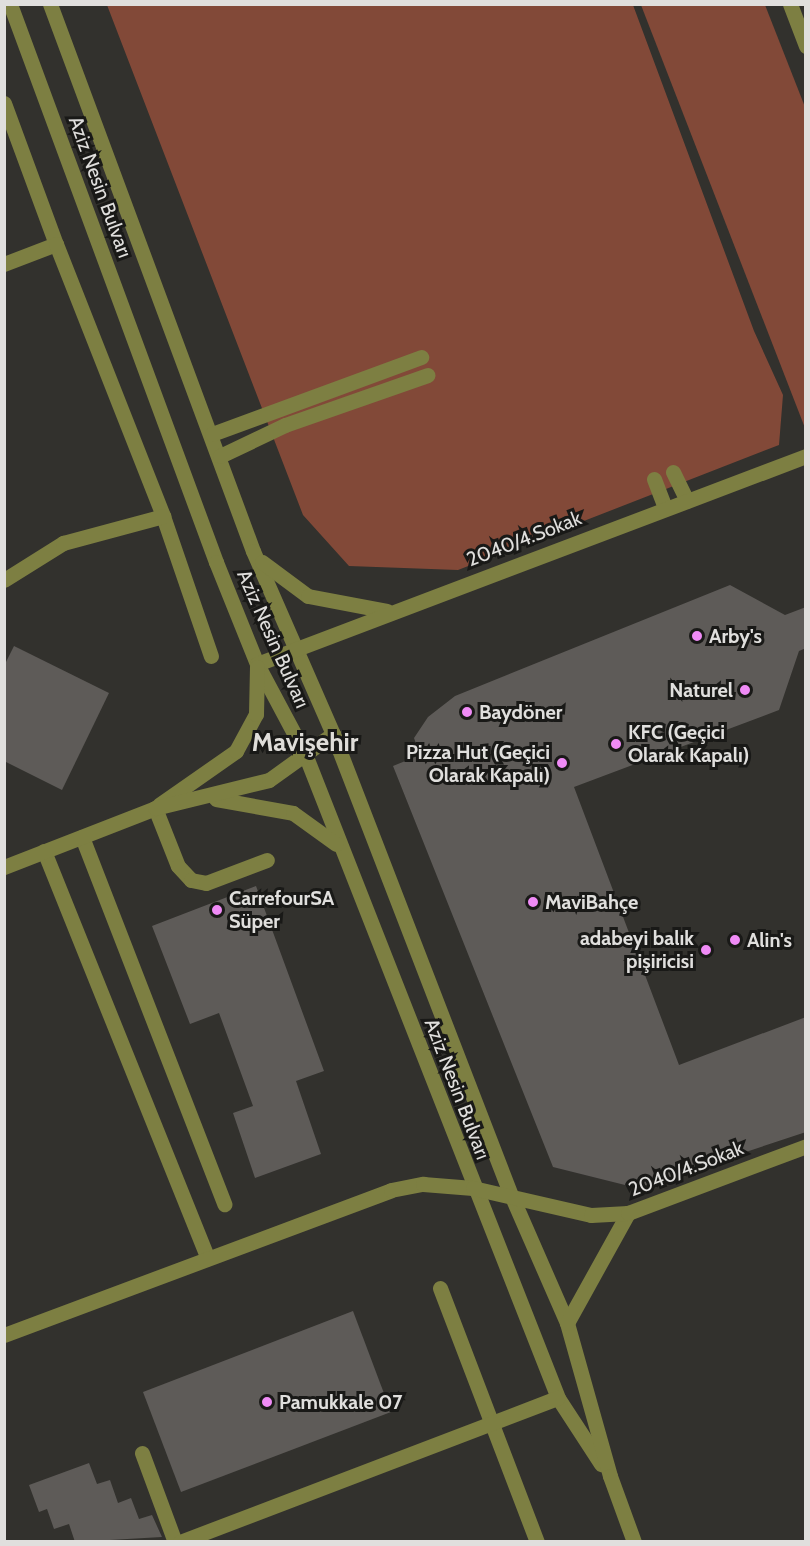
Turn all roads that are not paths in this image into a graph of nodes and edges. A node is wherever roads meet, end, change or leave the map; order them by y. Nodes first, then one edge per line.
1 (10, 4) edge
2 (50, 4) edge
3 (790, 4) edge
4 (806, 46) edge
5 (4, 103) edge
6 (56, 244) junction
7 (4, 264) edge
8 (421, 357) dead end
9 (428, 375) dead end
10 (212, 434) junction
11 (220, 456) junction
12 (806, 456) edge
13 (673, 472) dead end
14 (654, 479) dead end
15 (687, 501) junction
16 (666, 508) junction
17 (164, 516) junction
18 (253, 551) junction
19 (4, 580) edge
20 (393, 611) junction
21 (295, 649) junction
22 (211, 656) dead end
23 (258, 664) junction
24 (333, 734) junction
25 (305, 754) junction
26 (207, 798) junction
27 (155, 808) junction
28 (82, 837) junction
29 (44, 851) junction
30 (342, 851) junction
31 (267, 860) dead end
32 (4, 867) edge
33 (806, 1146) edge
34 (473, 1188) junction
35 (512, 1197) junction
36 (224, 1204) dead end
37 (628, 1213) junction
38 (208, 1258) junction
39 (440, 1288) dead end
40 (567, 1323) junction
41 (4, 1335) edge
42 (558, 1398) junction
43 (492, 1424) junction
44 (142, 1453) dead end
45 (610, 1476) junction
46 (175, 1542) edge
47 (180, 1542) edge
48 (537, 1542) edge
49 (634, 1542) edge

1 - 23 street, Aziz Nesin Bulvarı
2 - 10 street, Aziz Nesin Bulvarı
3 - 4 street
5 - 6 street
6 - 7 street
6 - 17 street
8 - 10 street
9 - 11 street
10 - 11 street, Aziz Nesin Bulvarı
11 - 18 street, Aziz Nesin Bulvarı
12 - 15 street, 2040/4.Sokak
13 - 15 street
14 - 16 street
15 - 16 street, 2040/4.Sokak
16 - 20 street, 2040/4.Sokak
17 - 19 street
17 - 22 street
18 - 20 street
18 - 21 street, Aziz Nesin Bulvarı
20 - 21 street, 2040/4.Sokak
21 - 23 street, 2040/4.Sokak
21 - 24 street, Aziz Nesin Bulvarı
23 - 25 street, Aziz Nesin Bulvarı
23 - 27 street
24 - 25 street
24 - 35 street, Aziz Nesin Bulvarı
25 - 26 street
25 - 30 street, Aziz Nesin Bulvarı
26 - 27 street
26 - 30 street
27 - 28 street
27 - 31 street
28 - 29 street
28 - 36 street
29 - 32 street
29 - 38 street
30 - 34 street, Aziz Nesin Bulvarı
33 - 37 street, 2040/4.Sokak
34 - 35 street, 2040/4.Sokak
34 - 38 street, 2040/4.Sokak
34 - 42 street, Aziz Nesin Bulvarı
35 - 37 street, 2040/4.Sokak
35 - 40 street, Aziz Nesin Bulvarı
37 - 40 street
38 - 41 street, 2040/4.Sokak
39 - 43 street
40 - 45 street, Aziz Nesin Bulvarı
42 - 43 street
42 - 45 street, Aziz Nesin Bulvarı
43 - 47 street
43 - 48 street
44 - 46 street
45 - 49 street, Aziz Nesin Bulvarı

